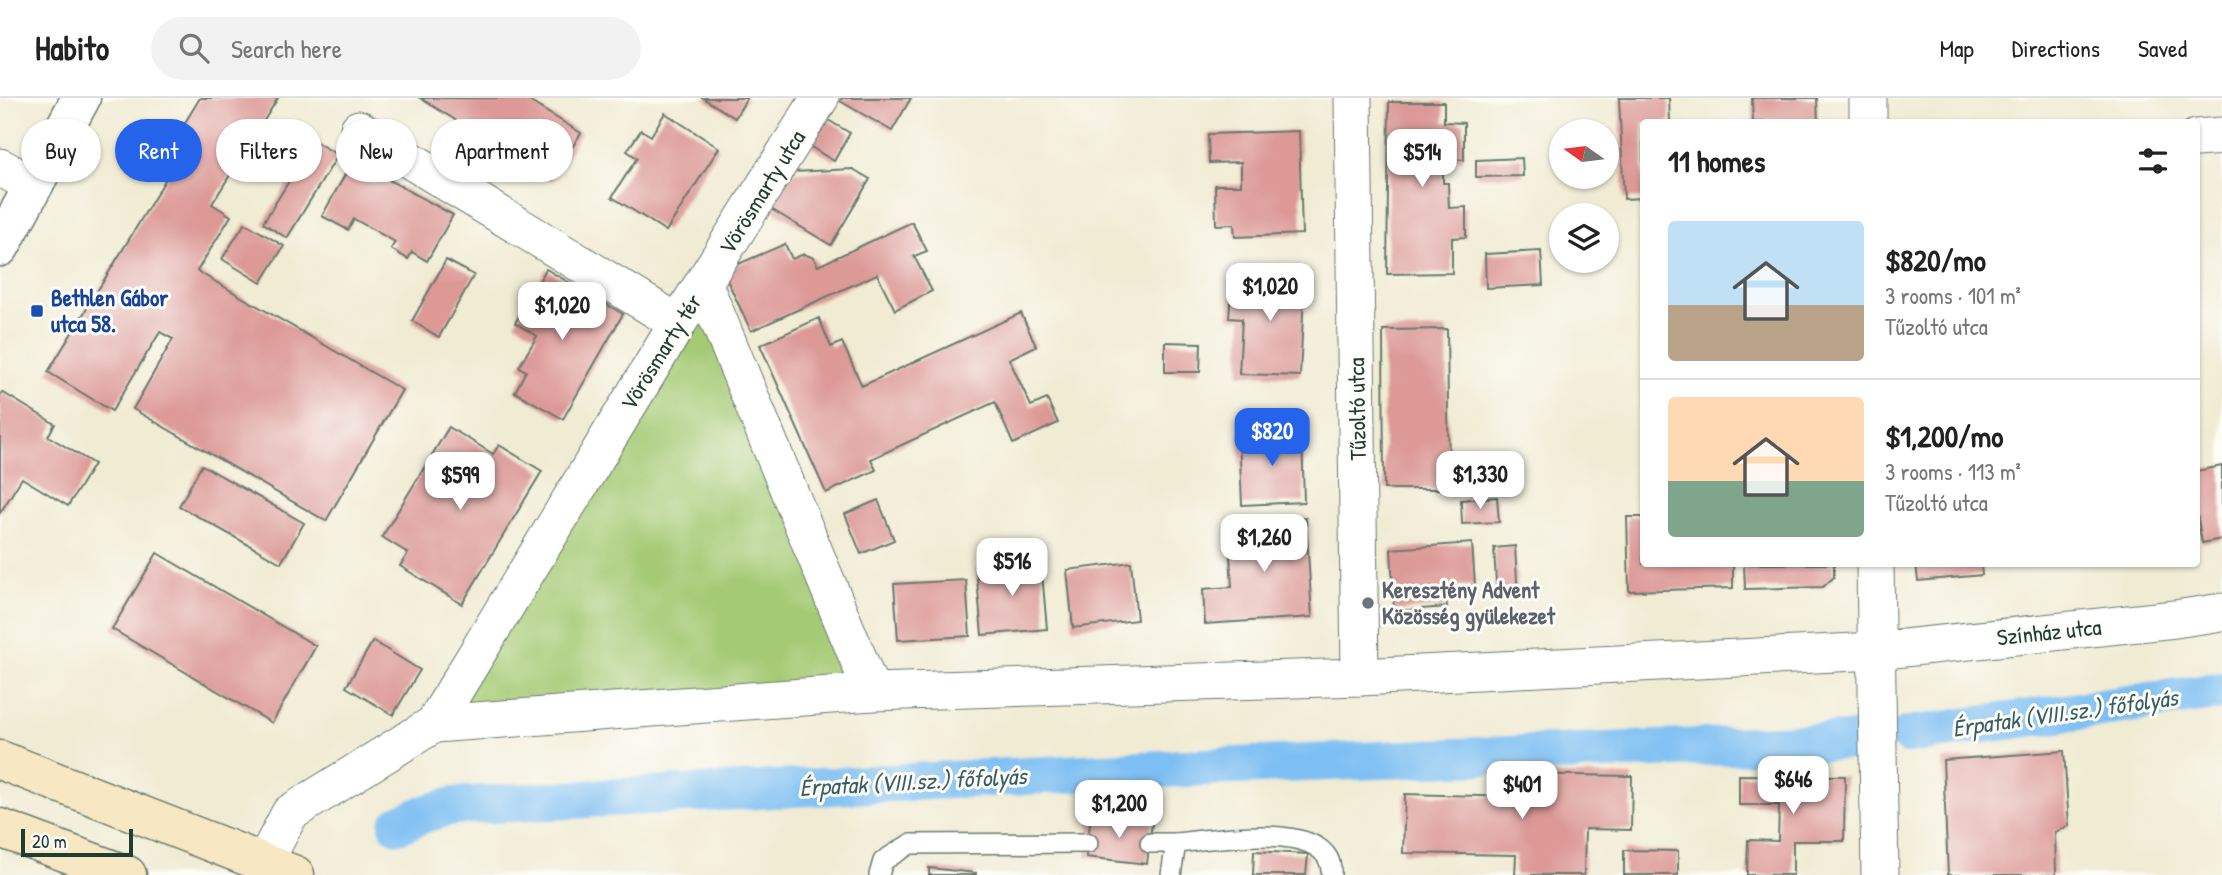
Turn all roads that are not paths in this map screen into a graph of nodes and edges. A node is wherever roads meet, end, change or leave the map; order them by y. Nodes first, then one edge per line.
1 (80, 98) edge
2 (820, 98) edge
3 (1353, 98) edge
4 (1868, 98) edge
5 (1868, 119) edge
6 (2222, 136) edge
7 (2200, 138) edge
8 (417, 164) edge
9 (0, 167) edge
10 (34, 186) junction
11 (0, 247) edge
12 (704, 285) junction
13 (678, 323) junction
14 (1875, 567) edge
15 (2222, 612) edge
16 (1876, 651) junction
17 (1360, 677) junction
18 (872, 692) junction
19 (434, 724) junction
20 (0, 760) edge
21 (0, 828) edge
22 (1088, 843) dead end
23 (1150, 843) dead end
24 (1176, 843) junction
25 (279, 869) edge
26 (127, 875) edge
27 (879, 875) edge
28 (1171, 875) edge
29 (1331, 875) edge
30 (1880, 875) edge

1 - 10 street
2 - 12 street, Vörösmarty utca
3 - 17 street, Tűzoltó utca
4 - 5 street
6 - 7 street
8 - 13 street
9 - 10 street
10 - 11 street
12 - 13 street, Vörösmarty tér
12 - 18 street, Vörösmarty tér
13 - 19 street, Vörösmarty tér
14 - 16 street
15 - 16 street, Színház utca
16 - 17 street
16 - 30 street
17 - 18 street, Vörösmarty tér
18 - 19 street, Vörösmarty tér
19 - 25 street, Vörösmarty tér
20 - 25 main road
21 - 26 main road
22 - 27 lane
23 - 24 lane
24 - 28 lane
24 - 29 lane

